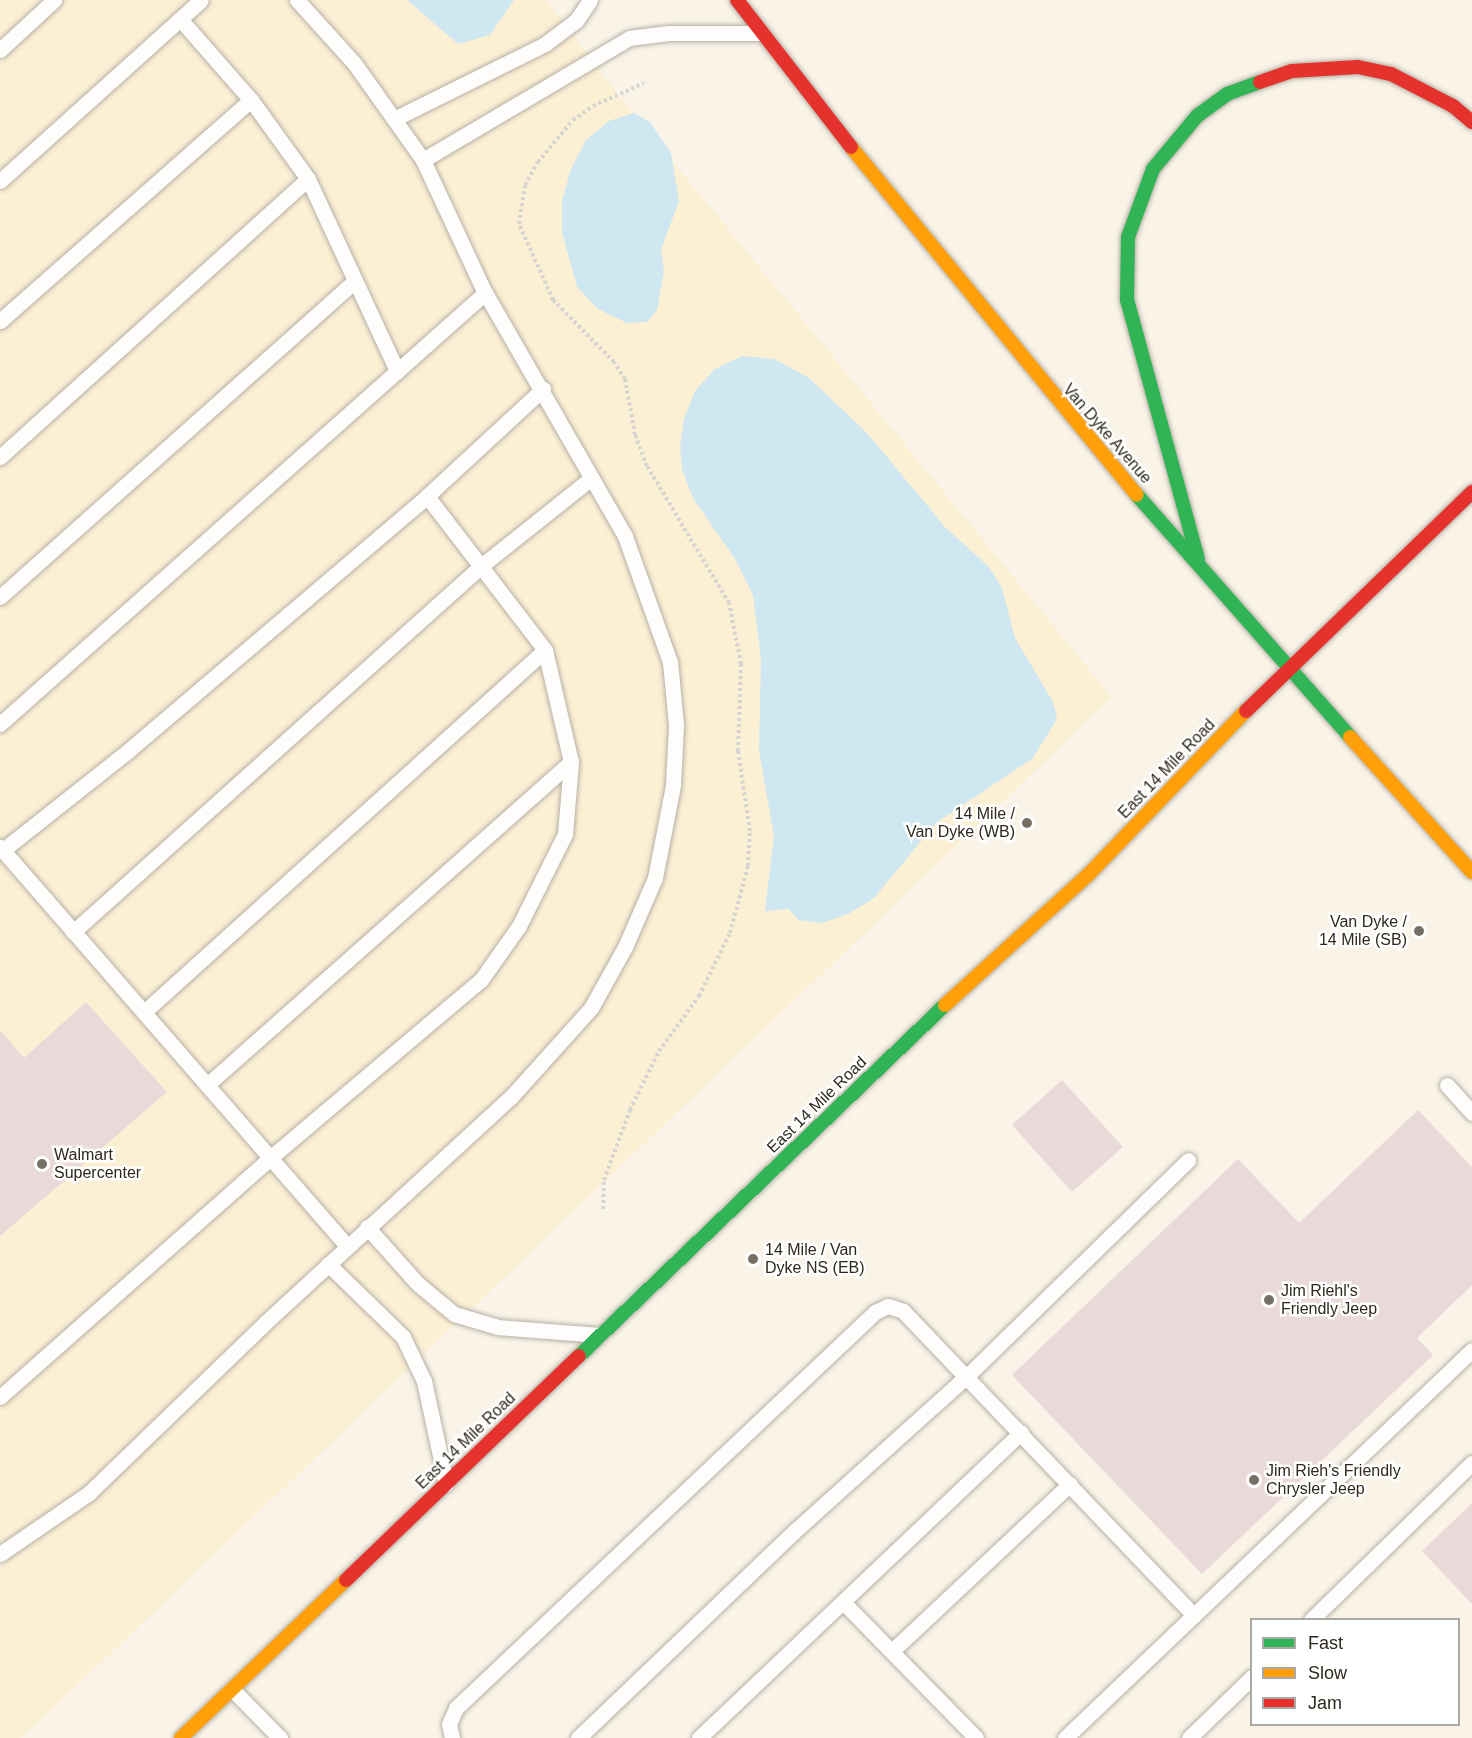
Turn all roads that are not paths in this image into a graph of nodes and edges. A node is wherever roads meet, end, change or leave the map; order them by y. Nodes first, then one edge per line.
1 (54, 0) edge
2 (201, 0) edge
3 (297, 0) edge
4 (590, 0) edge
5 (737, 0) edge
6 (180, 19) junction
7 (763, 33) junction
8 (0, 50) edge
9 (251, 100) junction
10 (394, 119) junction
11 (1472, 122) edge
12 (423, 160) junction
13 (308, 179) junction
14 (0, 181) edge
15 (353, 282) junction
16 (485, 293) junction
17 (0, 321) edge
18 (397, 371) junction
19 (543, 388) junction
20 (0, 457) edge
21 (590, 479) junction
22 (1472, 492) edge
23 (427, 496) junction
24 (481, 566) junction
25 (1201, 569) junction
26 (0, 597) edge
27 (545, 650) junction
28 (1289, 670) junction
29 (0, 724) edge
30 (571, 762) junction
31 (1, 848) edge
32 (1472, 871) edge
33 (73, 932) junction
34 (144, 1012) junction
35 (207, 1085) junction
36 (1447, 1085) dead end
37 (1472, 1113) edge
38 (270, 1158) junction
39 (1188, 1161) dead end
40 (367, 1227) junction
41 (347, 1246) junction
42 (328, 1264) junction
43 (599, 1335) junction
44 (1472, 1350) edge
45 (967, 1376) junction
46 (0, 1397) edge
47 (1021, 1432) junction
48 (1472, 1463) edge
49 (446, 1484) junction
50 (1070, 1484) junction
51 (0, 1554) edge
52 (843, 1602) junction
53 (1194, 1615) junction
54 (1313, 1618) edge
55 (892, 1651) junction
56 (1250, 1678) edge
57 (232, 1689) junction
58 (181, 1738) edge
59 (280, 1738) edge
60 (452, 1738) edge
61 (578, 1738) edge
62 (699, 1738) edge
63 (976, 1738) edge
64 (1065, 1738) edge
65 (1189, 1738) edge

1 - 8 lane
2 - 6 lane
3 - 10 lane
4 - 10 lane
5 - 7 main road, Van Dyke Avenue
6 - 9 lane
6 - 14 lane
7 - 12 lane
7 - 25 main road, Van Dyke Avenue
9 - 13 lane
9 - 17 lane
10 - 12 lane
11 - 25 main road
12 - 16 lane
13 - 15 lane
13 - 20 lane
15 - 18 lane
15 - 26 lane
16 - 18 lane
16 - 19 lane
18 - 29 lane
19 - 21 lane
19 - 23 lane
21 - 24 lane
21 - 40 lane
22 - 28 main road, East 14 Mile Road
23 - 24 lane
23 - 31 lane
24 - 27 lane
24 - 33 lane
25 - 28 main road, Van Dyke Avenue
27 - 30 lane
27 - 34 lane
28 - 32 main road, Van Dyke Avenue
28 - 43 main road, East 14 Mile Road
30 - 35 lane
30 - 38 lane
31 - 33 lane
33 - 34 lane
34 - 35 lane
35 - 38 lane
36 - 37 lane
38 - 41 lane
38 - 46 lane
39 - 45 lane
40 - 41 lane
40 - 43 lane
41 - 42 lane
42 - 49 lane
42 - 51 lane
43 - 49 main road, East 14 Mile Road
44 - 53 lane
45 - 47 lane
45 - 60 lane
45 - 61 lane
47 - 50 lane
47 - 52 lane
48 - 54 lane
49 - 57 main road, East 14 Mile Road
50 - 53 lane
50 - 55 lane
52 - 55 lane
52 - 62 lane
53 - 64 lane
55 - 63 lane
56 - 65 lane
57 - 58 main road, East 14 Mile Road
57 - 59 lane

